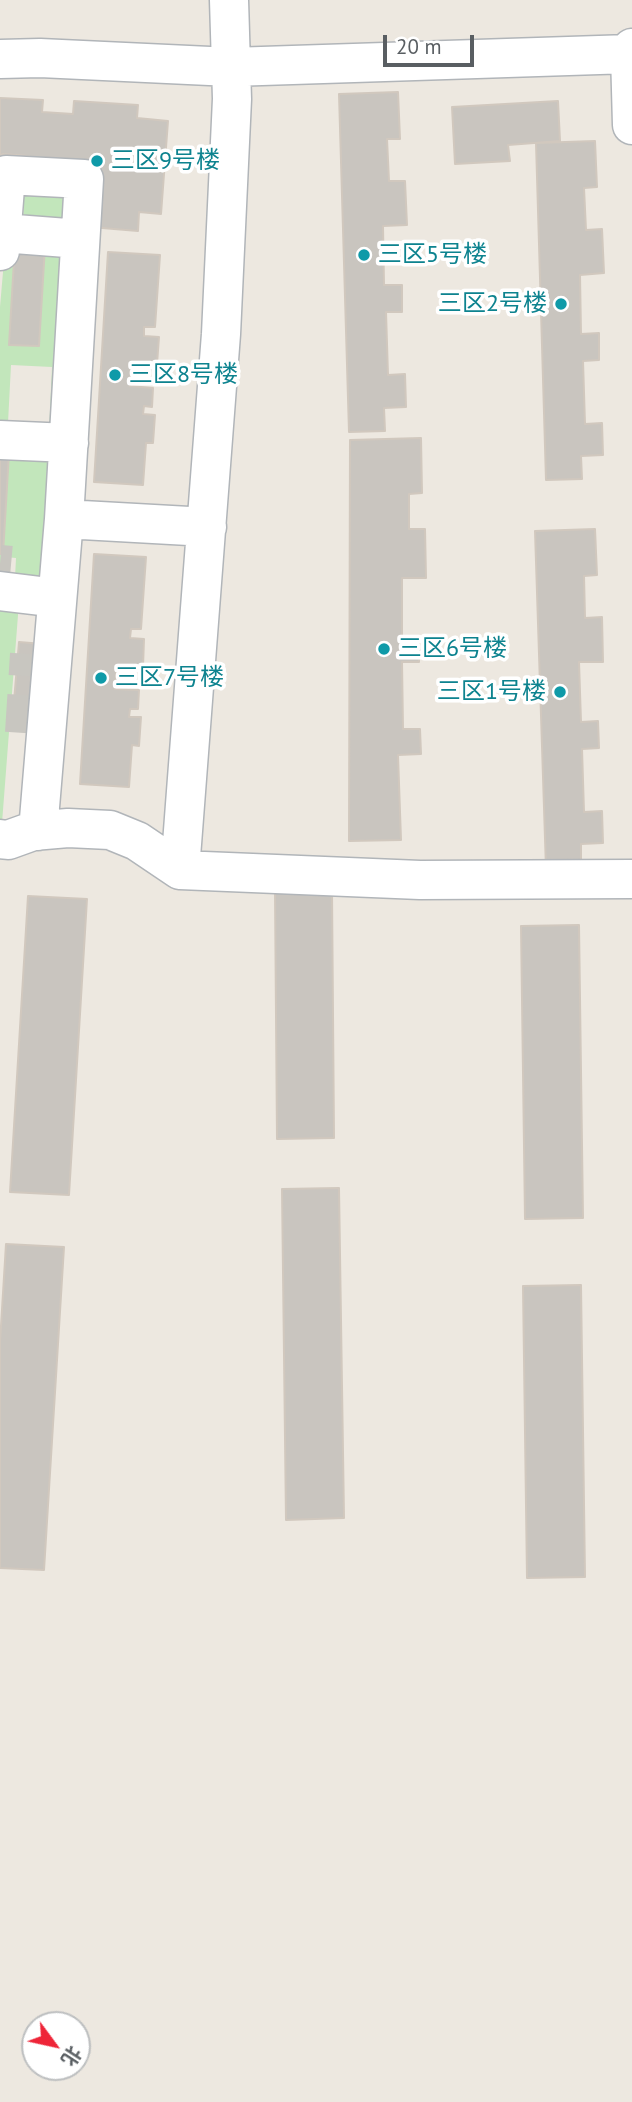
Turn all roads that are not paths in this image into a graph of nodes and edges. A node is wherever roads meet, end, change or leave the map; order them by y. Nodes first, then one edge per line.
1 (229, 0) edge
2 (631, 51) edge
3 (0, 59) edge
4 (230, 67) junction
5 (632, 125) edge
6 (80, 239) junction
7 (1, 242) edge
8 (0, 440) edge
9 (69, 443) junction
10 (64, 519) junction
11 (207, 527) junction
12 (7, 583) tunnel mouth
13 (57, 598) junction
14 (24, 733) tunnel mouth
15 (18, 836) edge
16 (180, 870) junction
17 (632, 879) edge

1 - 4 street
2 - 4 street
2 - 5 street
3 - 4 street
4 - 11 street
6 - 7 street
6 - 7 street
6 - 9 street
8 - 9 street
9 - 10 street
10 - 11 street
10 - 13 street
11 - 16 street
12 - 13 street
13 - 15 street
14 - 15 street
15 - 16 street
16 - 17 street

